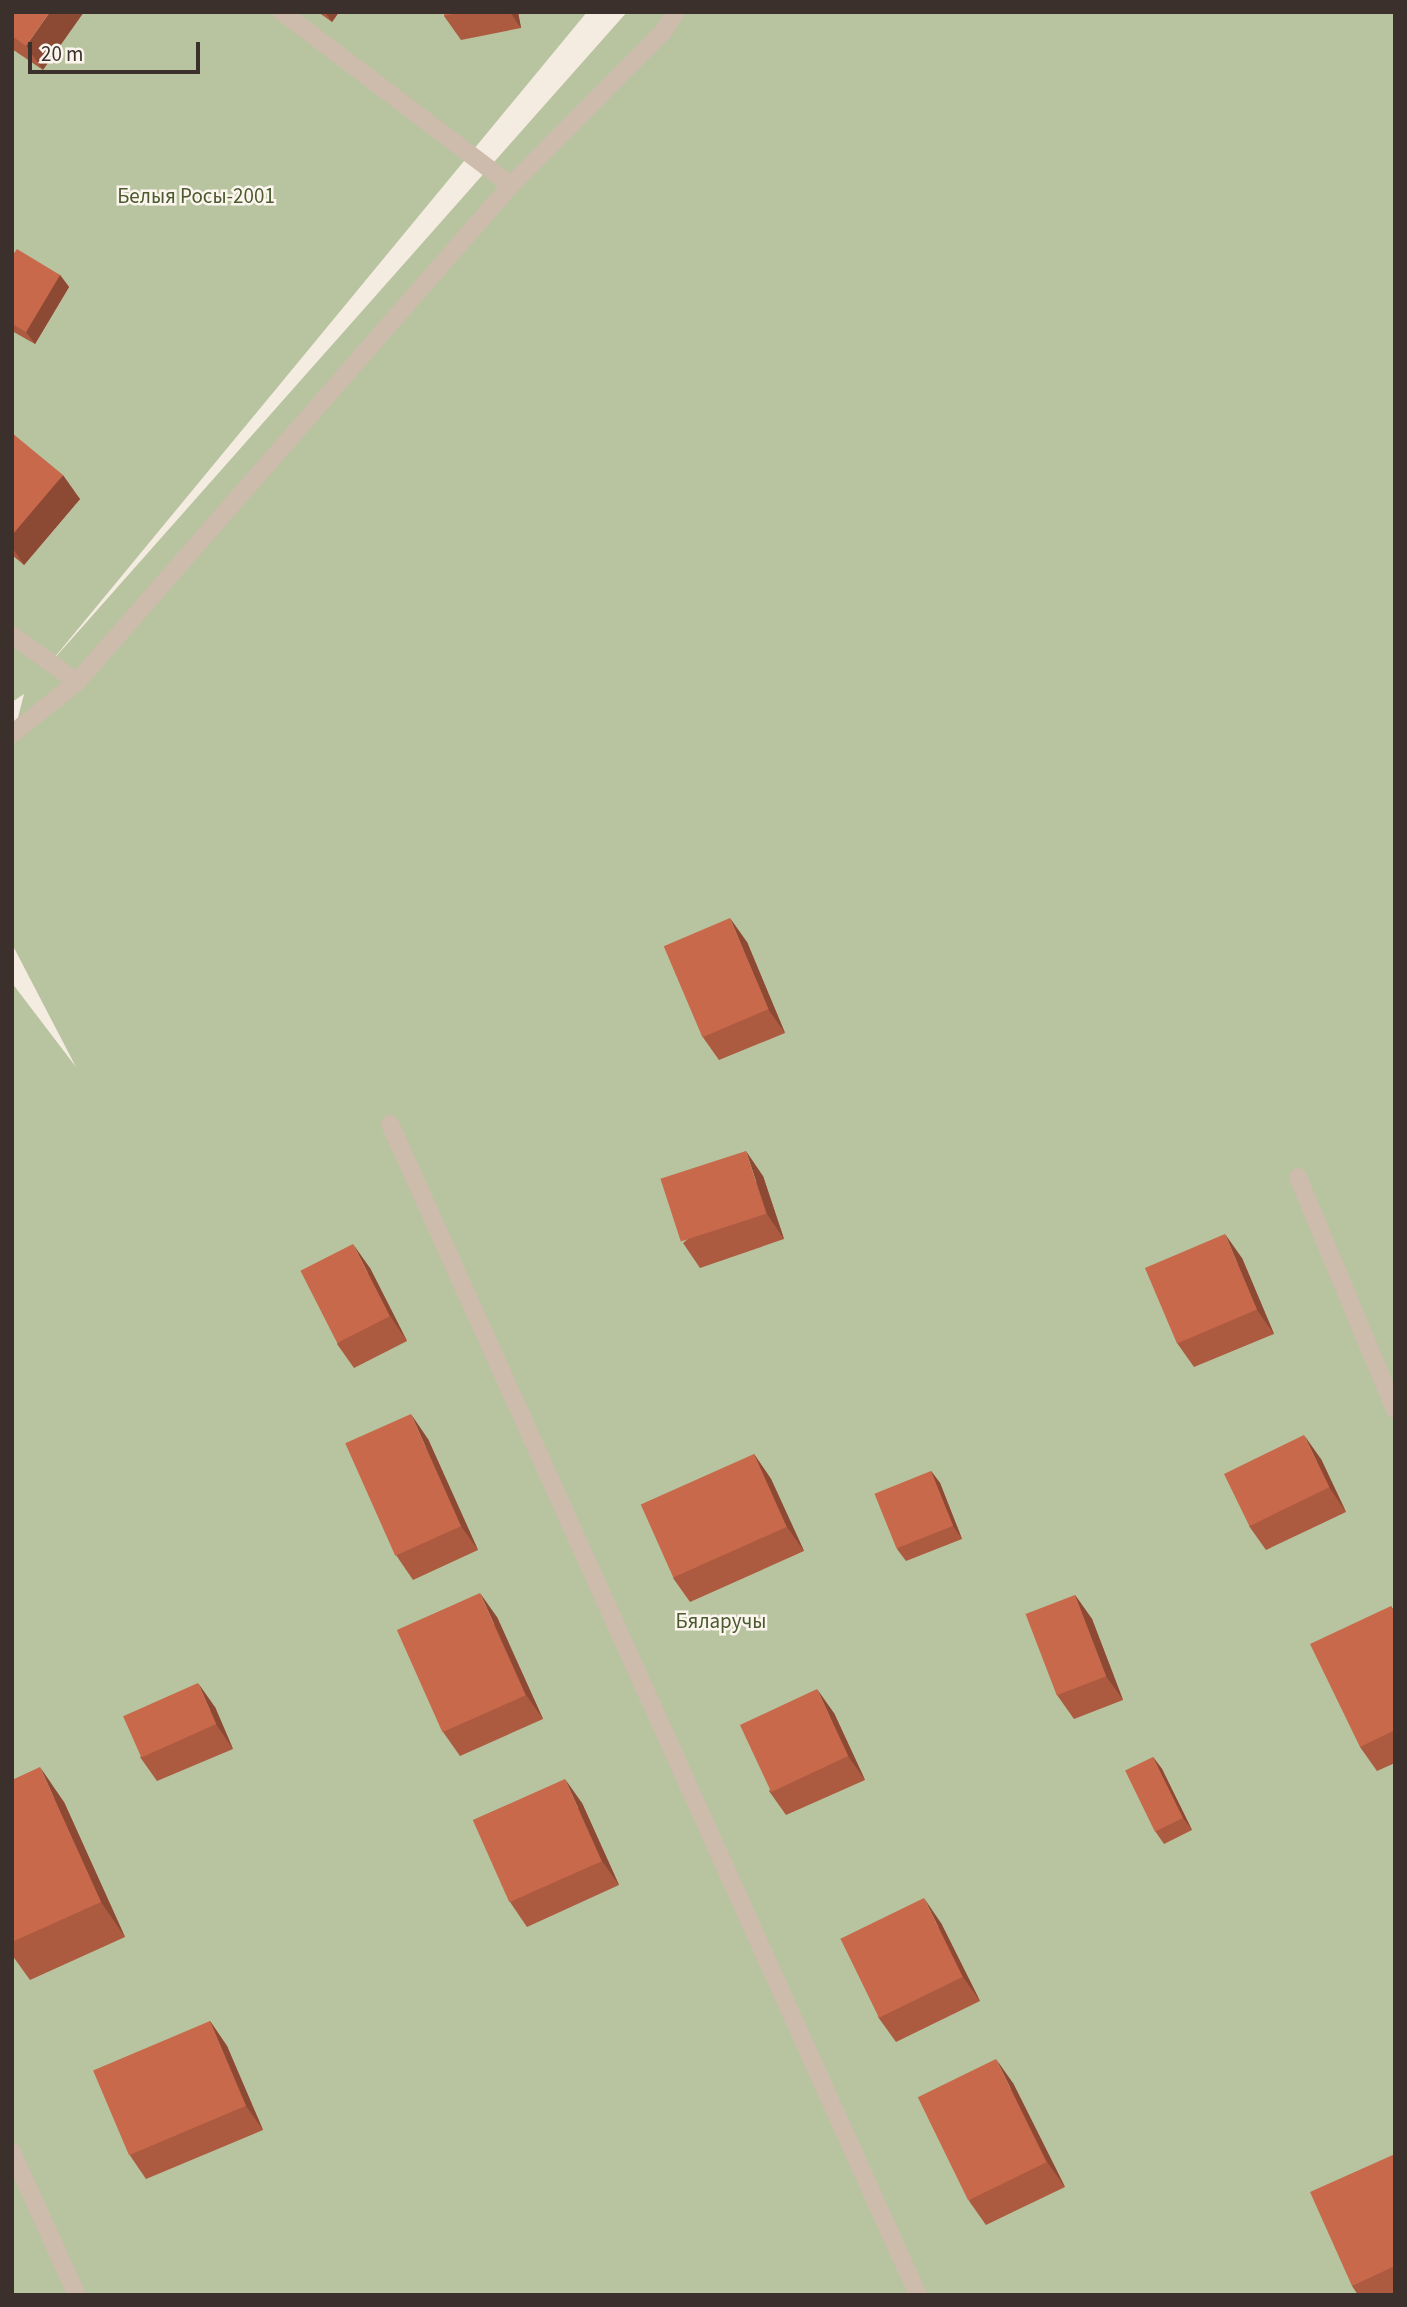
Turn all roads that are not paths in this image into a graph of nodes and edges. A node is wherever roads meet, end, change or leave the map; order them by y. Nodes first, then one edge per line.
1 (282, 12) edge
2 (676, 12) edge
3 (510, 185) junction
4 (12, 635) edge
5 (77, 682) junction
6 (12, 734) edge
7 (390, 1124) dead end
8 (1298, 1177) dead end
9 (1395, 1410) edge
10 (12, 2152) edge
11 (77, 2295) edge
12 (918, 2295) edge

1 - 3 street
2 - 3 street
3 - 5 street
4 - 5 street
5 - 6 street
7 - 12 street
8 - 9 street
10 - 11 street

